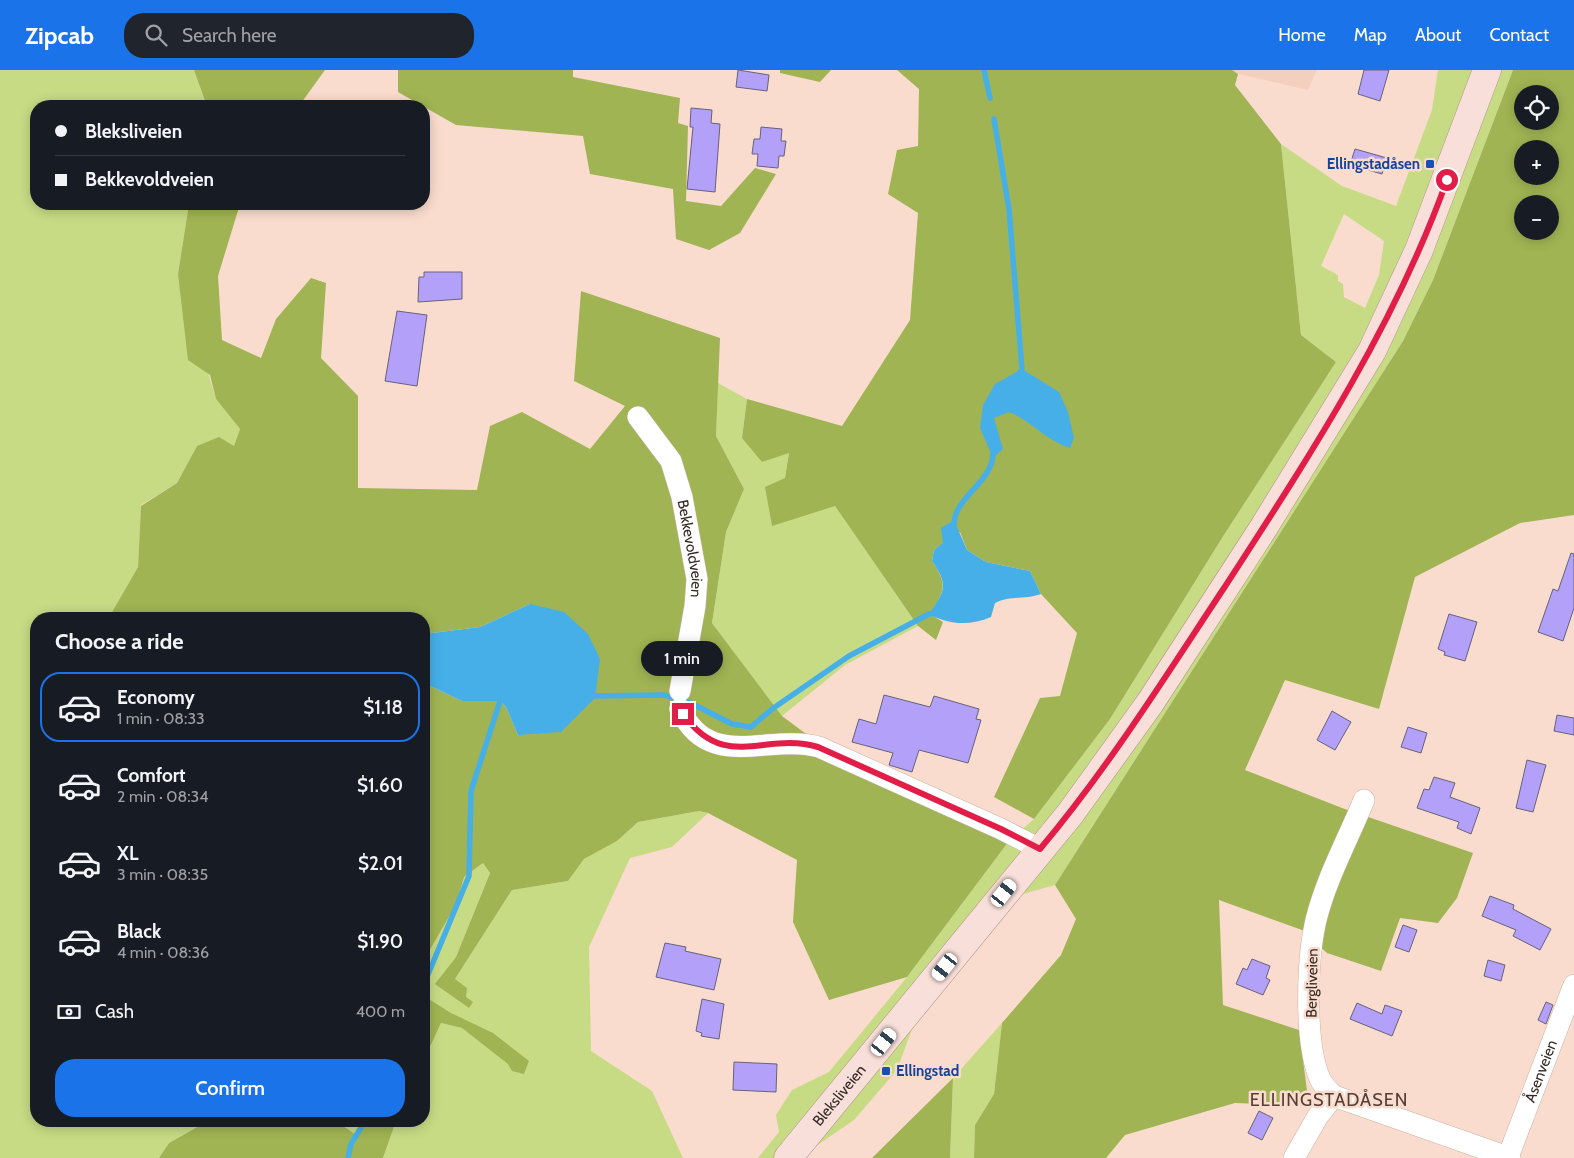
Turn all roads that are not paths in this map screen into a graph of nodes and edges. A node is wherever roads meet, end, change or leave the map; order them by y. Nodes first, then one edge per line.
1 (1487, 70) edge
2 (638, 417) dead end
3 (1364, 800) dead end
4 (1040, 849) junction
5 (1574, 985) edge
6 (1334, 1096) junction
7 (1509, 1157) edge
8 (788, 1158) edge
9 (1294, 1158) edge

1 - 4 main road, Bleksliveien
2 - 4 street, Bekkevoldveien
3 - 6 street, Bergliveien
4 - 8 main road, Bleksliveien
5 - 7 street, Åsenveien
6 - 7 street
6 - 9 street

